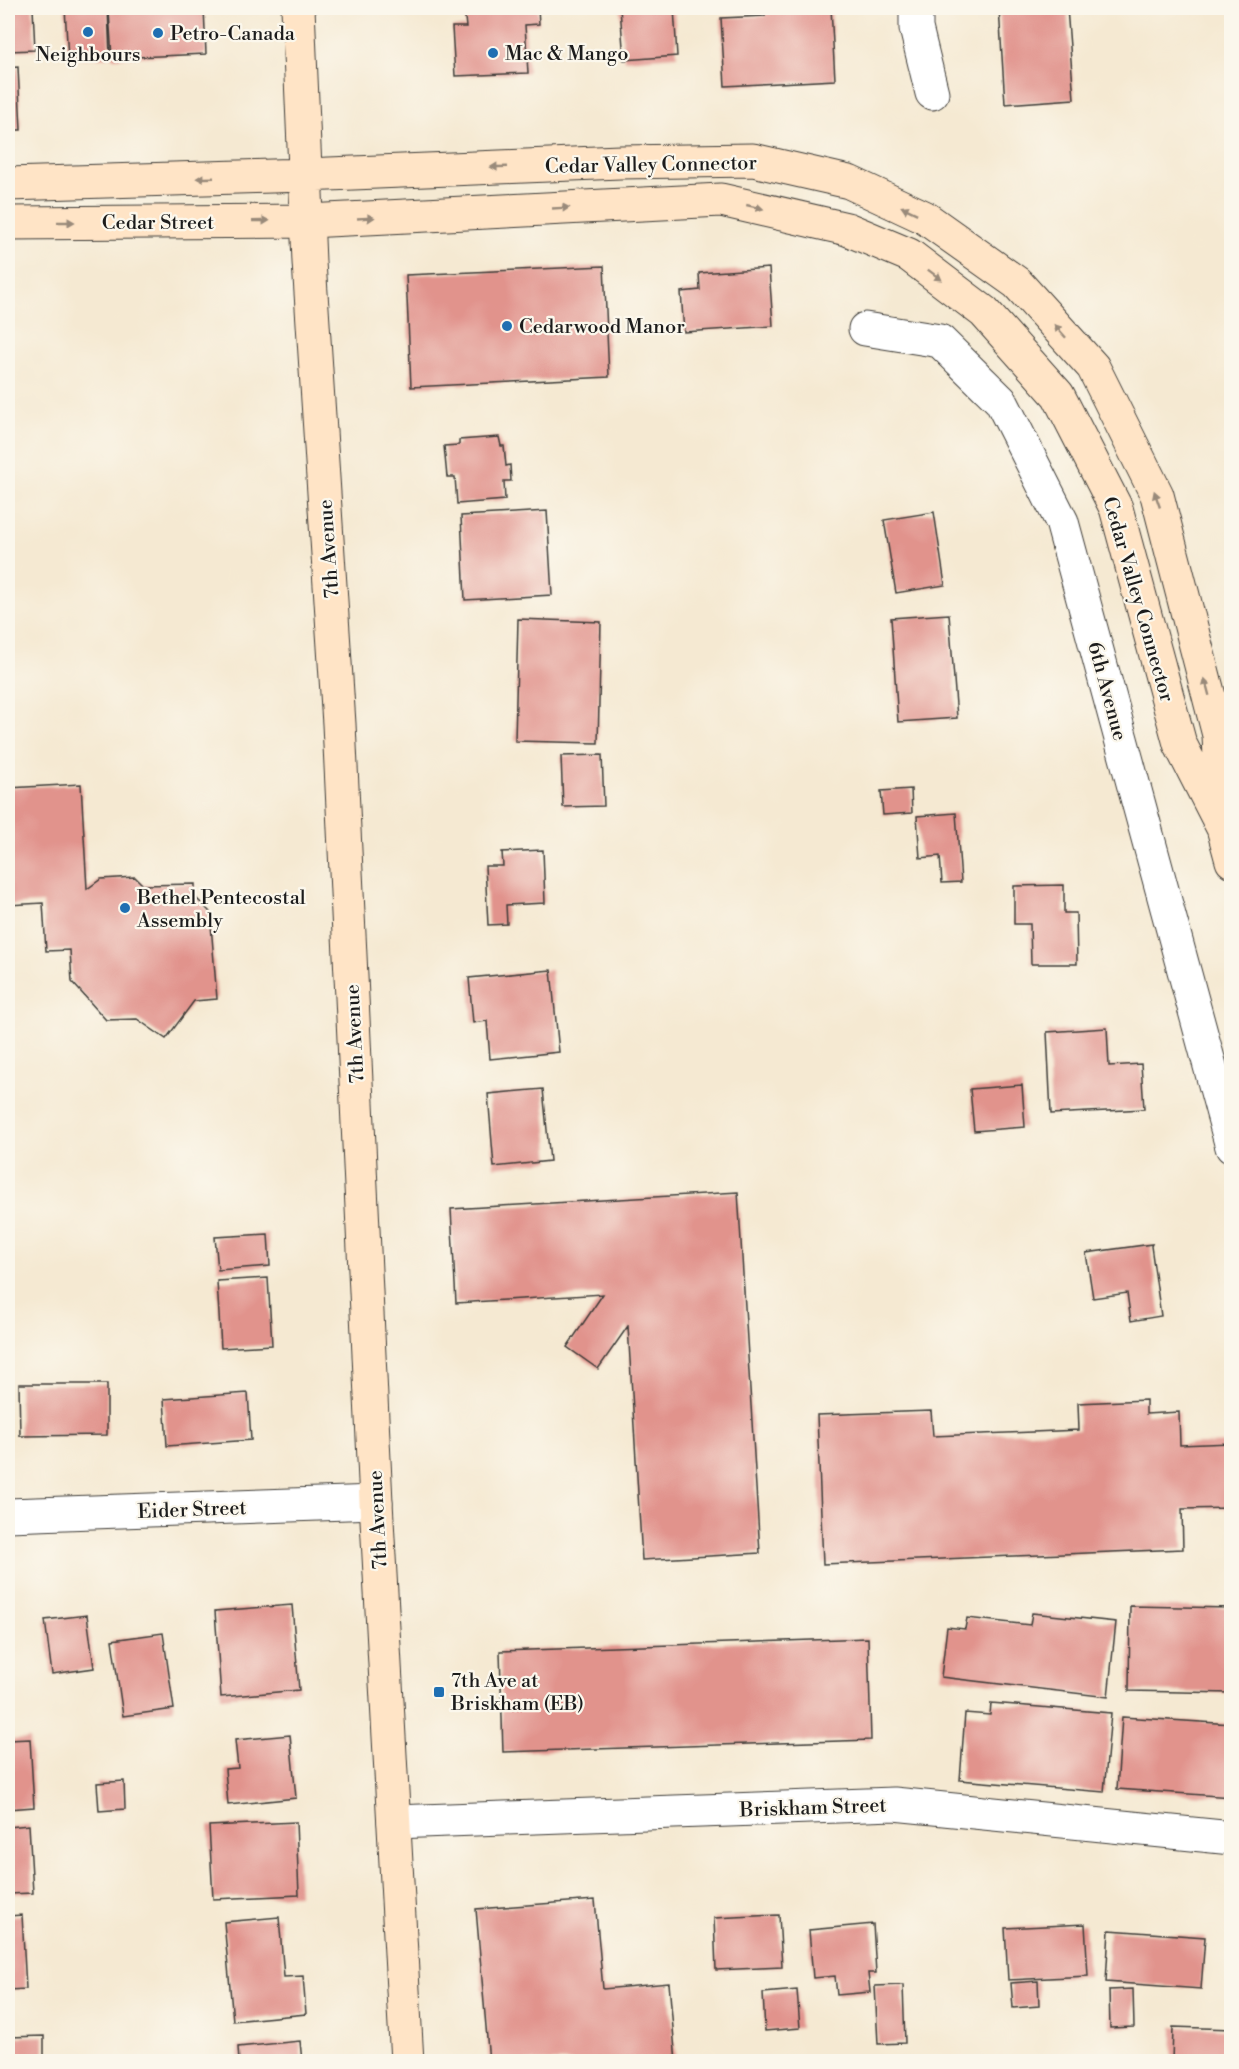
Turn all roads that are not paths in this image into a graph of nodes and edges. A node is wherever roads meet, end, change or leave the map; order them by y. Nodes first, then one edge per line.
1 (298, 8) edge
2 (915, 8) edge
3 (932, 93) dead end
4 (305, 175) junction
5 (8, 184) edge
6 (308, 221) junction
7 (8, 223) edge
8 (865, 329) dead end
9 (1223, 828) junction
10 (1232, 861) edge
11 (1232, 1147) edge
12 (376, 1502) junction
13 (8, 1515) edge
14 (394, 1822) junction
15 (1232, 1838) edge
16 (407, 2061) edge

1 - 4 main road, 7th Avenue
2 - 3 street
4 -> 5 main road
4 - 6 main road, 7th Avenue
9 -> 4 main road, Cedar Valley Connector
7 -> 6 main road, Cedar Street
6 -> 9 main road, Cedar Valley Connector
6 - 12 main road, 7th Avenue
8 - 11 street, 6th Avenue
9 - 10 main road, Cedar Valley Connector
12 - 13 street, Eider Street
12 - 14 main road, 7th Avenue
14 - 15 street, Briskham Street
14 - 16 main road, 7th Avenue

